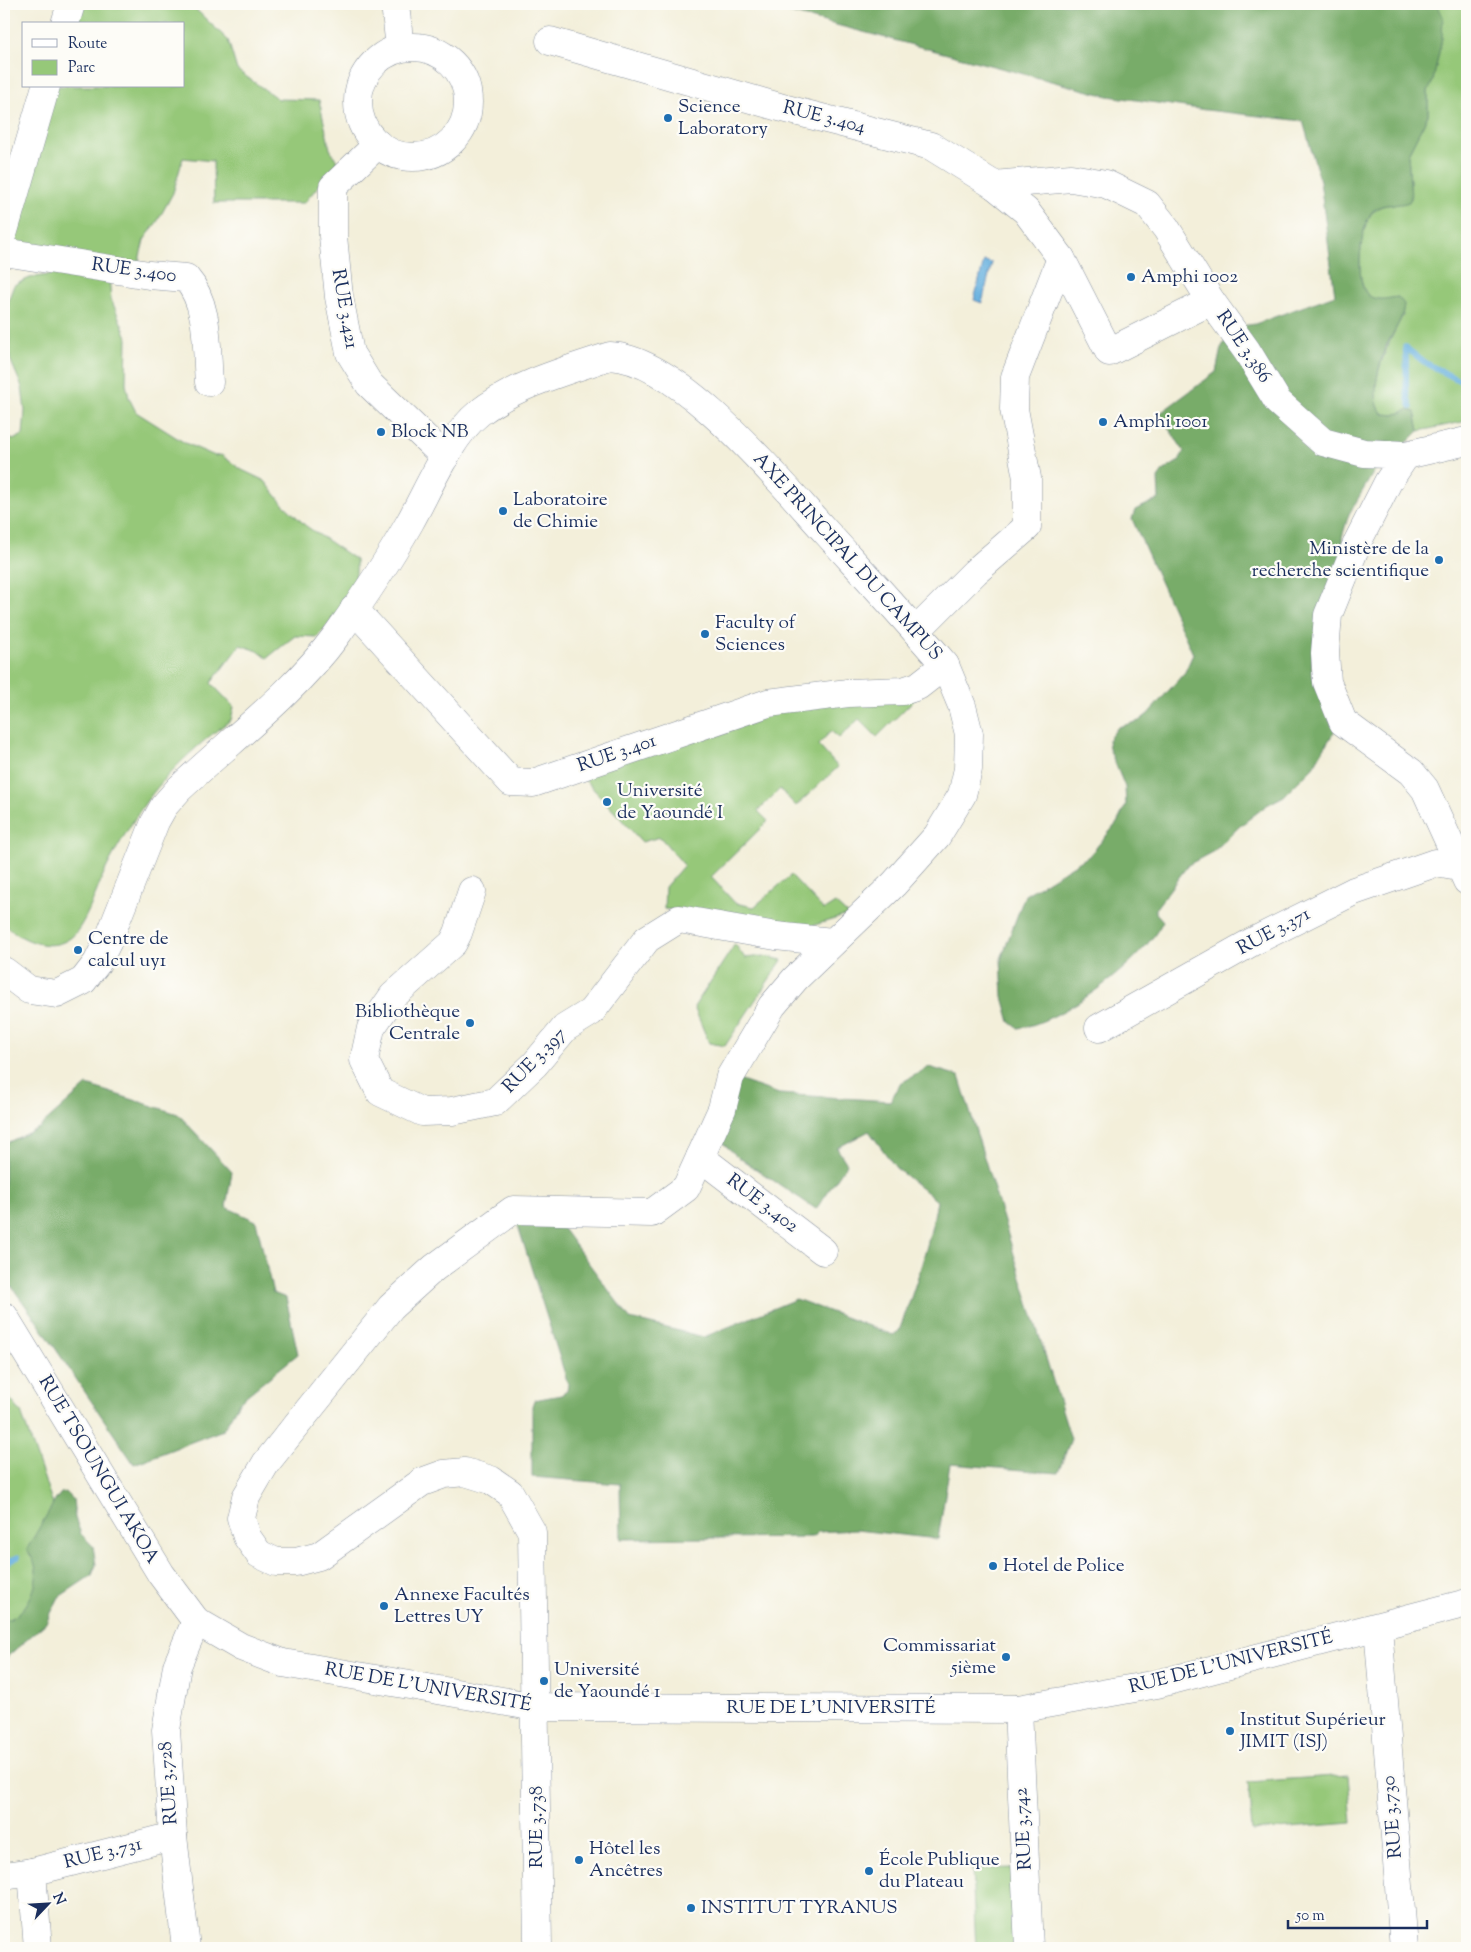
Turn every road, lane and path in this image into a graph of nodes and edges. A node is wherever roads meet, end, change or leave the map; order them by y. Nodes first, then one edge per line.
1 (71, 4) edge
2 (395, 4) edge
3 (66, 22) edge
4 (550, 41) dead end
5 (400, 48) junction
6 (45, 88) edge
7 (378, 144) junction
8 (994, 185) junction
9 (4, 231) edge
10 (4, 252) edge
11 (1061, 258) junction
12 (1211, 300) junction
13 (209, 382) dead end
14 (1467, 441) edge
15 (1406, 454) junction
16 (445, 457) junction
17 (354, 609) junction
18 (916, 631) junction
19 (945, 665) junction
20 (1463, 874) edge
21 (472, 891) dead end
22 (832, 942) junction
23 (4, 971) edge
24 (1099, 1028) dead end
25 (700, 1157) junction
26 (823, 1251) dead end
27 (4, 1316) edge
28 (1467, 1603) edge
29 (196, 1621) junction
30 (1378, 1627) junction
31 (536, 1707) junction
32 (1018, 1709) junction
33 (173, 1836) junction
34 (32, 1872) junction
35 (4, 1876) edge
36 (38, 1948) edge
37 (186, 1948) edge
38 (538, 1948) edge
39 (1029, 1948) edge
40 (1404, 1948) edge

1 - 3 street
2 - 5 street
4 - 8 street, RUE 3.404
5 - 7 street
5 - 7 street
6 - 9 street
7 - 16 street, RUE 3.421
8 - 11 street, RUE 3.404
8 - 12 street
10 - 13 street, RUE 3.400
11 - 12 street, RUE 3.386
11 - 18 street
12 - 15 street, RUE 3.386
14 - 15 street, RUE 3.386
15 - 20 street
16 - 17 street, AXE PRINCIPAL DU CAMPUS
16 - 18 street, AXE PRINCIPAL DU CAMPUS
17 - 19 street, RUE 3.401
17 - 23 street, AXE PRINCIPAL DU CAMPUS
18 - 19 street, AXE PRINCIPAL DU CAMPUS
19 - 22 street, AXE PRINCIPAL DU CAMPUS
20 - 24 street, RUE 3.371
21 - 22 street, RUE 3.397
22 - 25 street, AXE PRINCIPAL DU CAMPUS
25 - 26 street, RUE 3.402
25 - 31 street, AXE PRINCIPAL DU CAMPUS
27 - 29 street, RUE TSOUNGUI AKOA
28 - 30 street, RUE DE L'UNIVERSITÉ
29 - 31 street, RUE DE L'UNIVERSITÉ
29 - 33 street, RUE 3.728
30 - 32 street, RUE DE L'UNIVERSITÉ
30 - 40 street, RUE 3.730
31 - 32 street, RUE DE L'UNIVERSITÉ
31 - 38 street, RUE 3.738
32 - 39 street, RUE 3.742
33 - 34 street, RUE 3.731
33 - 37 street, RUE 3.728
34 - 35 street, RUE 3.731
34 - 36 street

